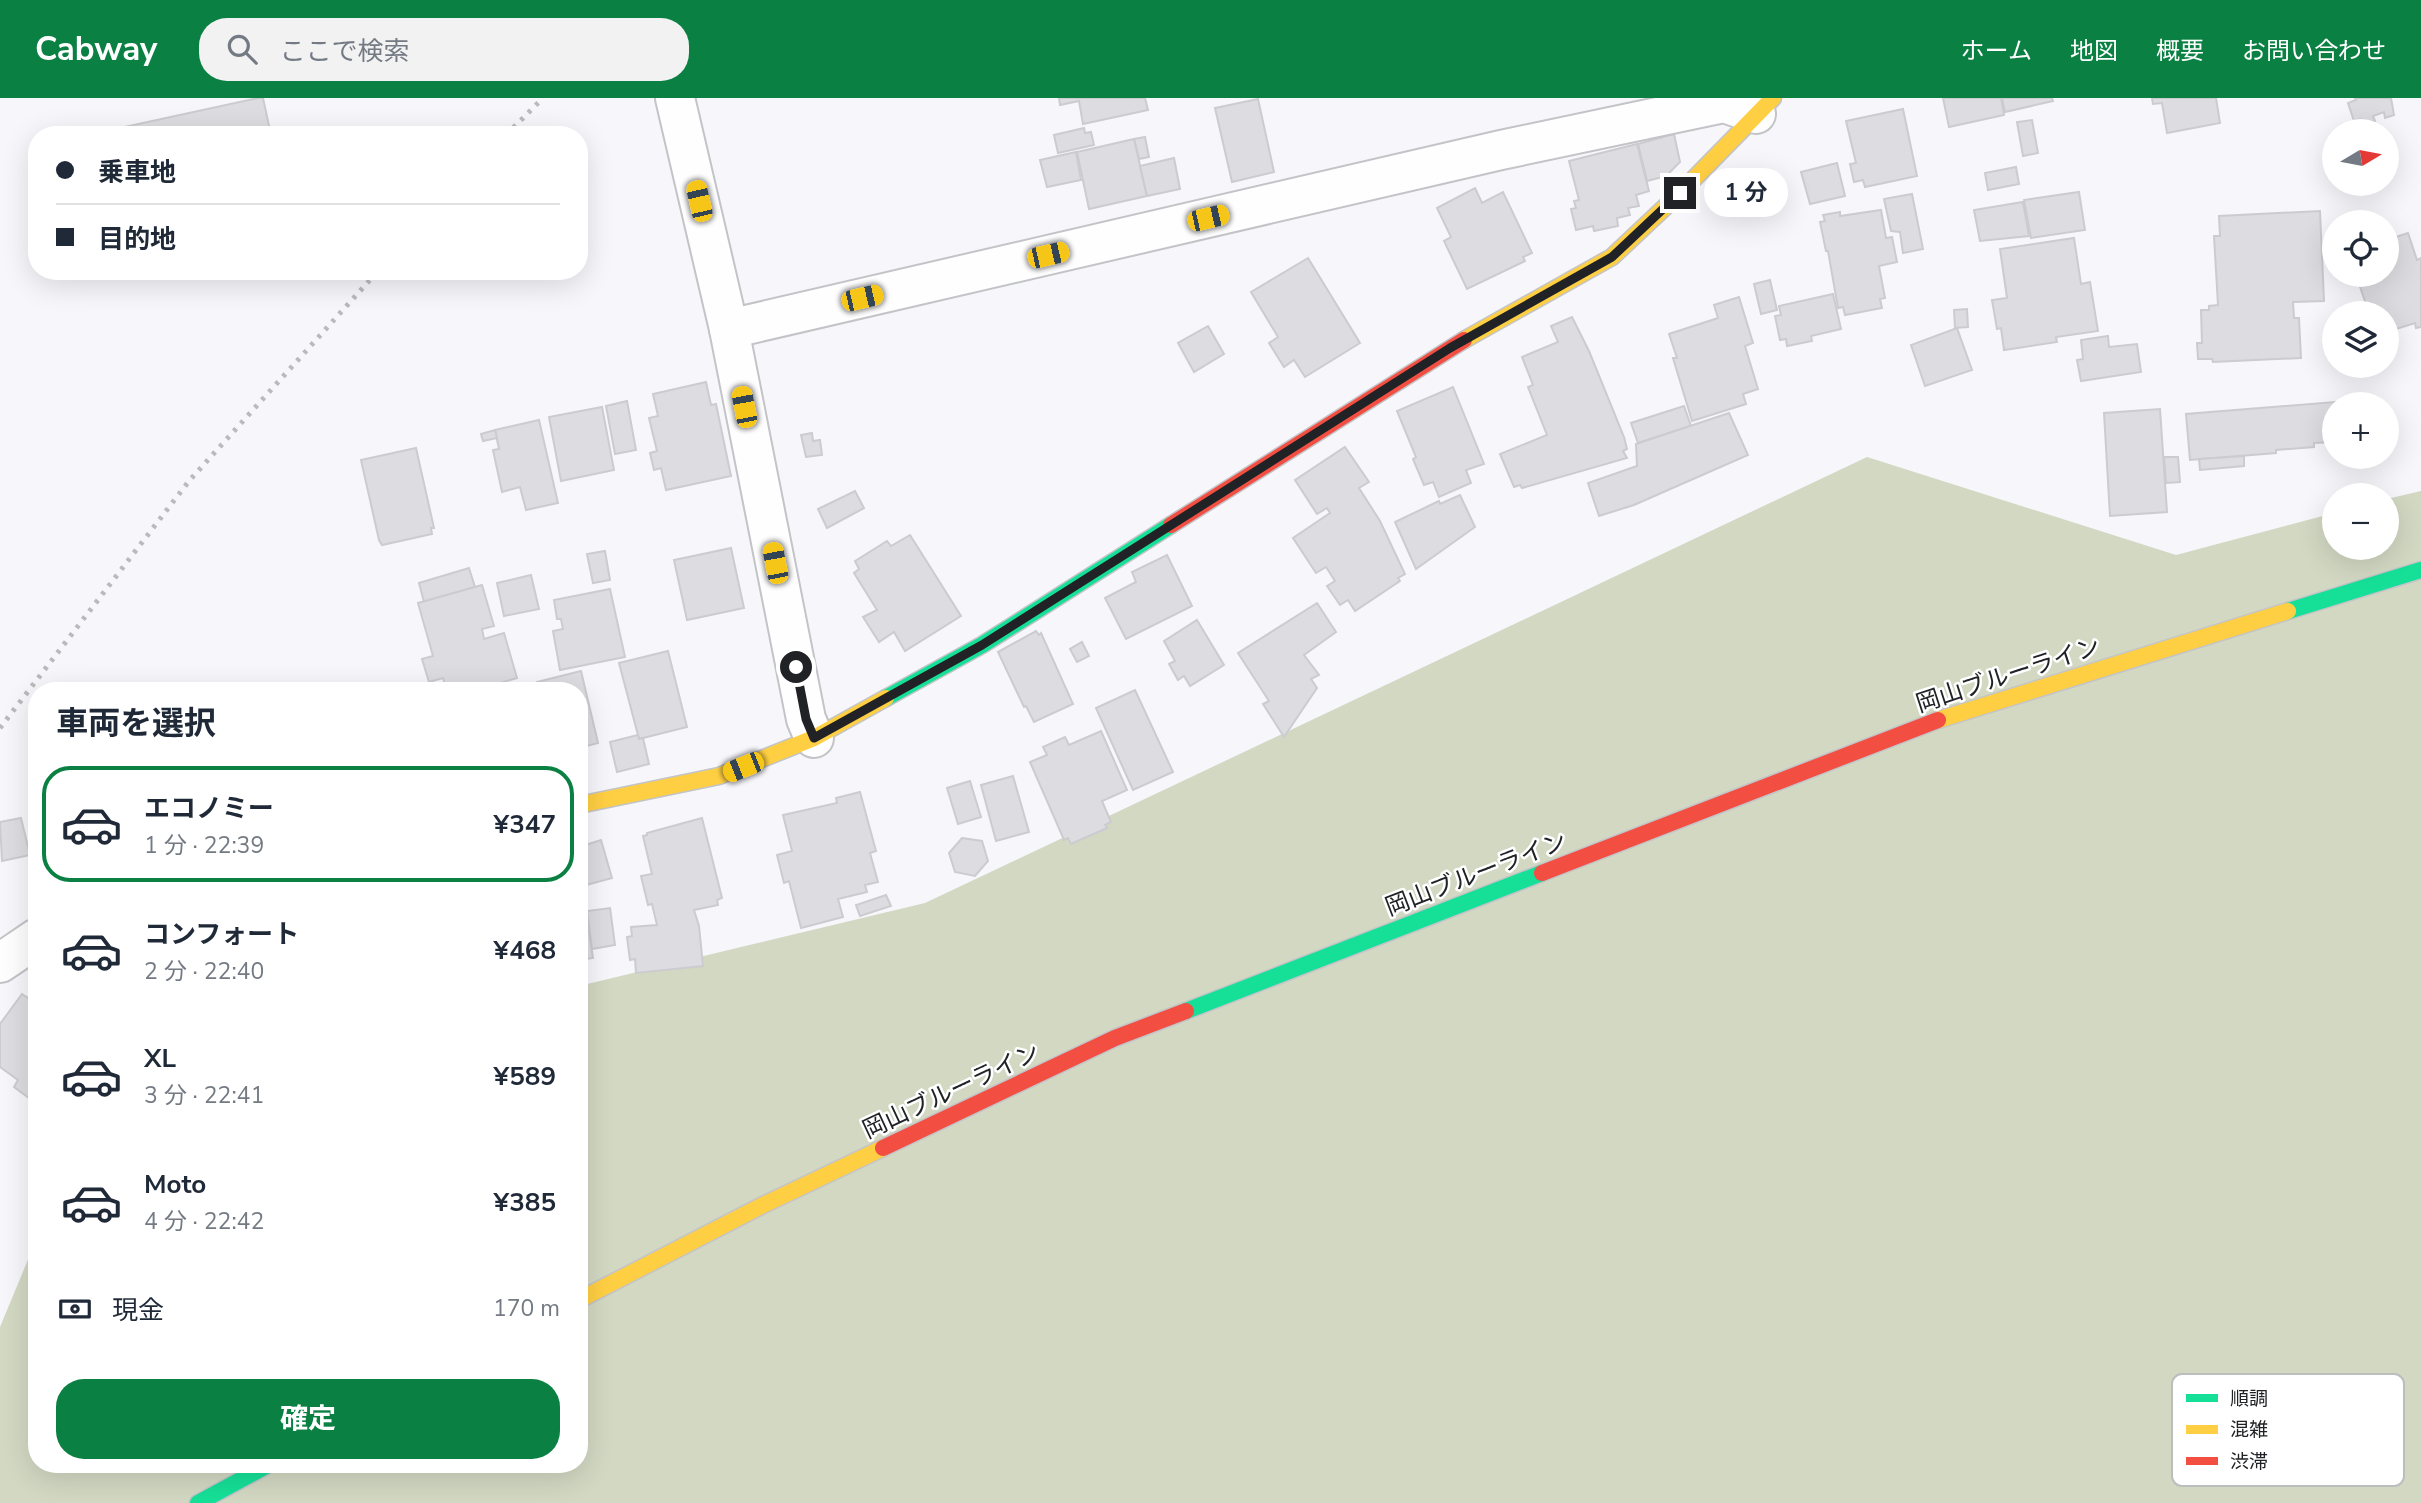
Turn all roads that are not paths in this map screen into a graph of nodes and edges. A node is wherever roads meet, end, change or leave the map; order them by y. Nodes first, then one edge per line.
1 (675, 98) edge
2 (1764, 106) edge
3 (729, 329) junction
4 (2421, 570) edge
5 (814, 738) junction
6 (588, 803) edge
7 (28, 944) edge
8 (0, 963) edge
9 (588, 1295) edge
10 (253, 1473) edge
11 (198, 1503) edge

1 - 3 street
2 - 3 street
2 - 5 main road
3 - 5 street
4 - 9 main road, 岡山ブルーライン
5 - 6 main road
7 - 8 street
10 - 11 main road

